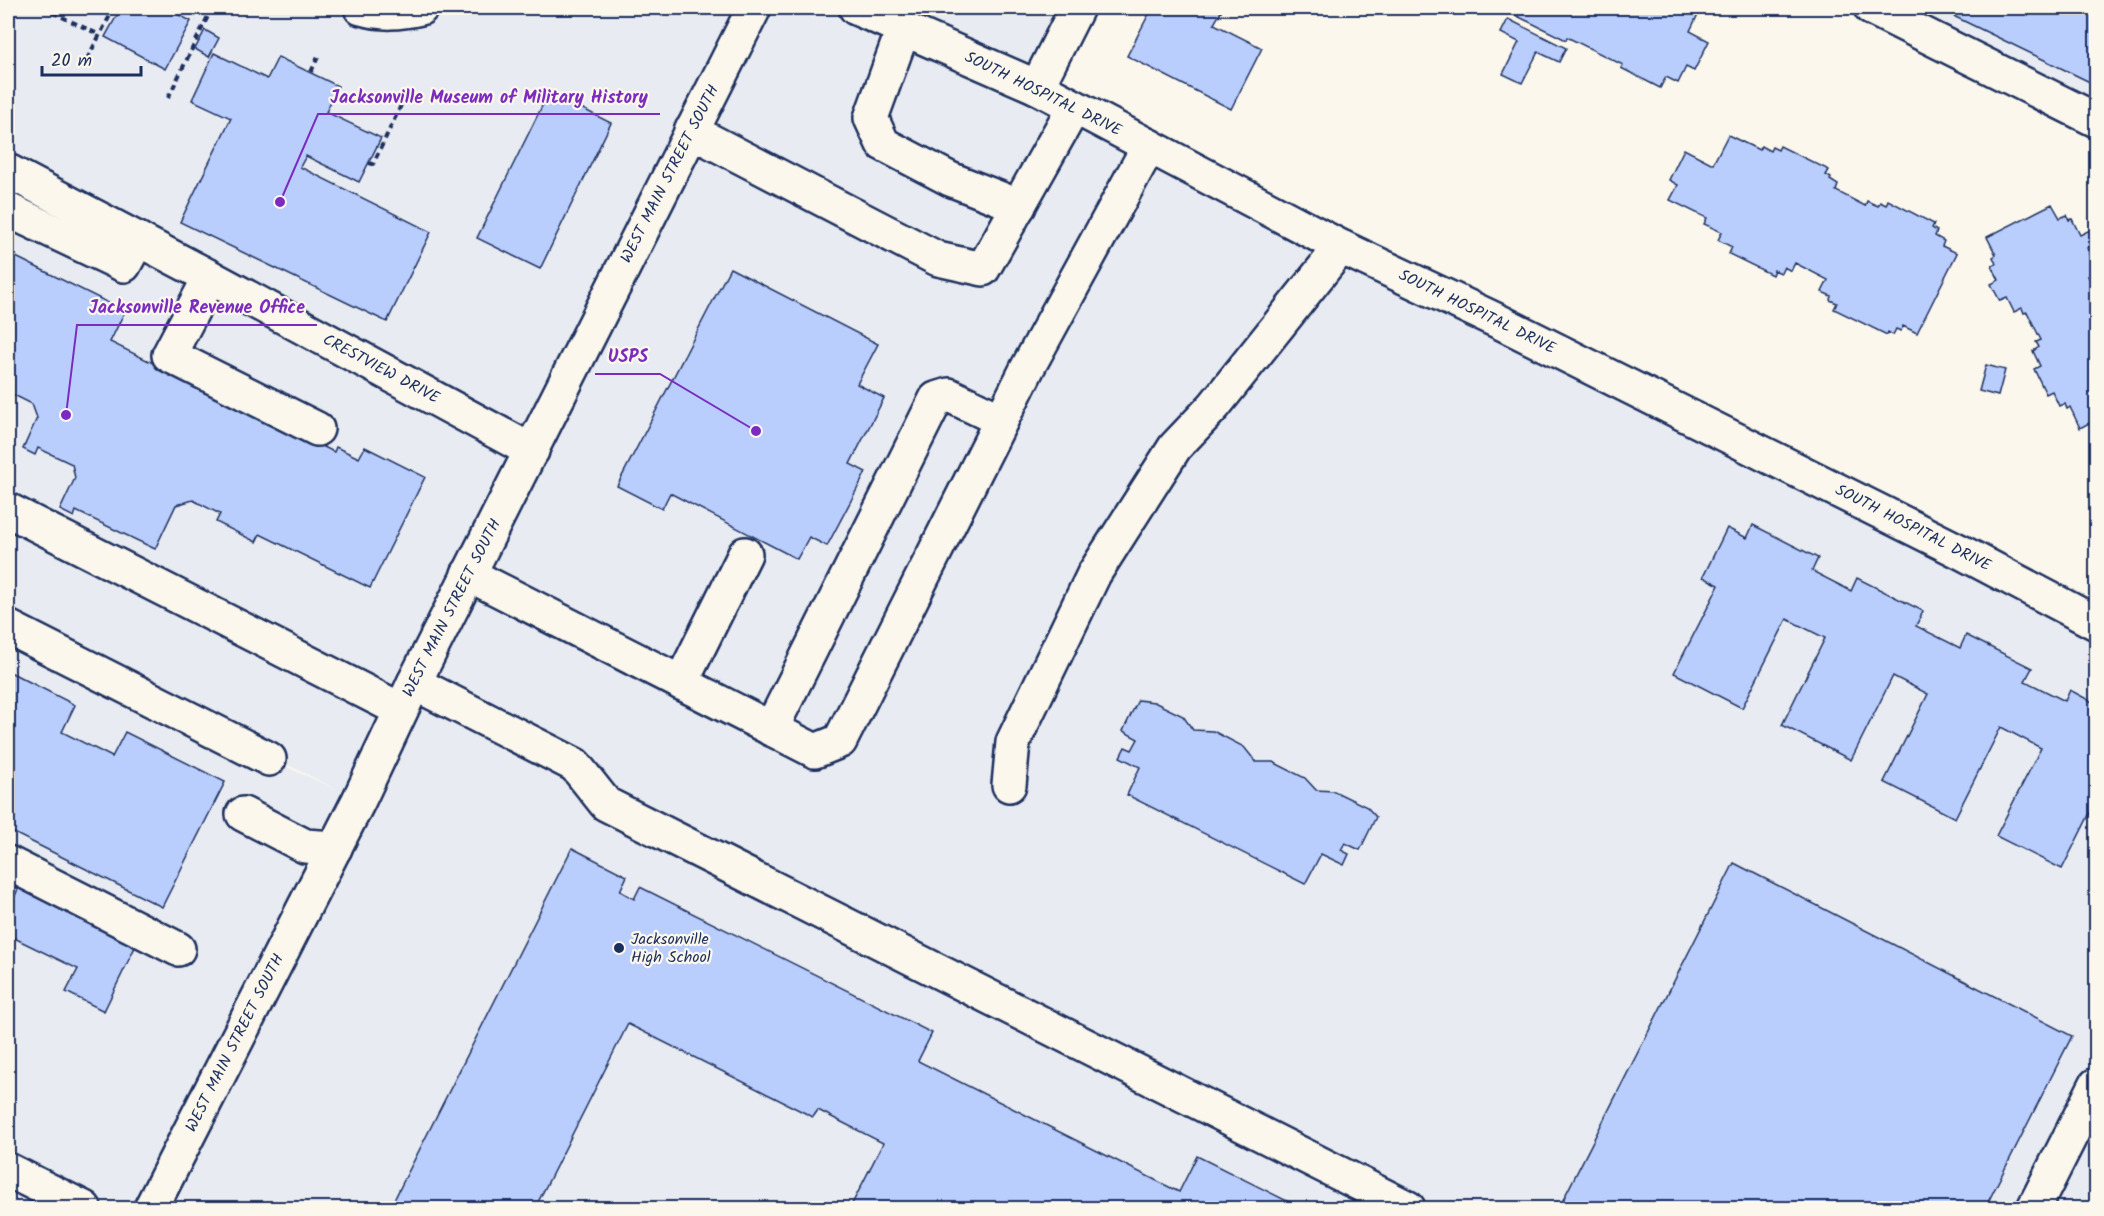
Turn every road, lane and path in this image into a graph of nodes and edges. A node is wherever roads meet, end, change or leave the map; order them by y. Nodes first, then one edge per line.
1 (43, 8) edge
2 (114, 8) edge
3 (212, 8) edge
4 (361, 8) edge
5 (421, 8) edge
6 (751, 8) edge
7 (856, 8) edge
8 (1077, 8) edge
9 (1871, 8) edge
10 (903, 30) junction
11 (100, 35) junction
12 (318, 57) dead end
13 (87, 59) dead end
14 (311, 72) dead end
15 (1036, 87) junction
16 (168, 98) dead end
17 (404, 99) dead end
18 (1074, 107) junction
19 (2097, 120) edge
20 (690, 131) junction
21 (1149, 146) junction
22 (369, 163) dead end
23 (8, 171) edge
24 (1019, 206) junction
25 (8, 210) edge
26 (138, 239) junction
27 (1341, 248) junction
28 (210, 277) junction
29 (1001, 420) junction
30 (317, 429) dead end
31 (532, 451) junction
32 (8, 510) edge
33 (745, 554) dead end
34 (468, 574) junction
35 (2097, 623) edge
36 (8, 627) edge
37 (681, 683) junction
38 (407, 696) junction
39 (771, 729) junction
40 (269, 759) dead end
41 (1010, 784) dead end
42 (243, 814) dead end
43 (335, 848) junction
44 (8, 862) edge
45 (178, 949) dead end
46 (2097, 1085) edge
47 (8, 1170) edge
48 (84, 1209) edge
49 (151, 1209) edge
50 (1408, 1209) edge
51 (2034, 1209) edge

1 - 11 path
2 - 11 path
3 - 16 path
4 - 5 street
6 - 20 street, WEST MAIN STREET SOUTH
7 - 10 street, SOUTH HOSPITAL DRIVE
8 - 15 street
9 - 19 street
10 - 15 street, SOUTH HOSPITAL DRIVE
10 - 24 street
11 - 13 path
12 - 14 path
15 - 18 street, SOUTH HOSPITAL DRIVE
17 - 22 path
18 - 21 street, SOUTH HOSPITAL DRIVE
18 - 24 street
20 - 24 street
20 - 31 street, WEST MAIN STREET SOUTH
21 - 27 street, SOUTH HOSPITAL DRIVE
21 - 29 street
23 - 26 street, CRESTVIEW DRIVE
25 - 26 street
26 - 28 street, CRESTVIEW DRIVE
27 - 35 street, SOUTH HOSPITAL DRIVE
27 - 41 street
28 - 30 street
28 - 31 street, CRESTVIEW DRIVE
29 - 39 street
29 - 39 street
31 - 34 street, WEST MAIN STREET SOUTH
32 - 38 street
33 - 37 street
34 - 37 street
34 - 38 street, WEST MAIN STREET SOUTH
36 - 40 street
37 - 39 street
38 - 43 street, WEST MAIN STREET SOUTH
38 - 50 street
42 - 43 street
43 - 49 street, WEST MAIN STREET SOUTH
44 - 45 street
46 - 51 street
47 - 48 street

